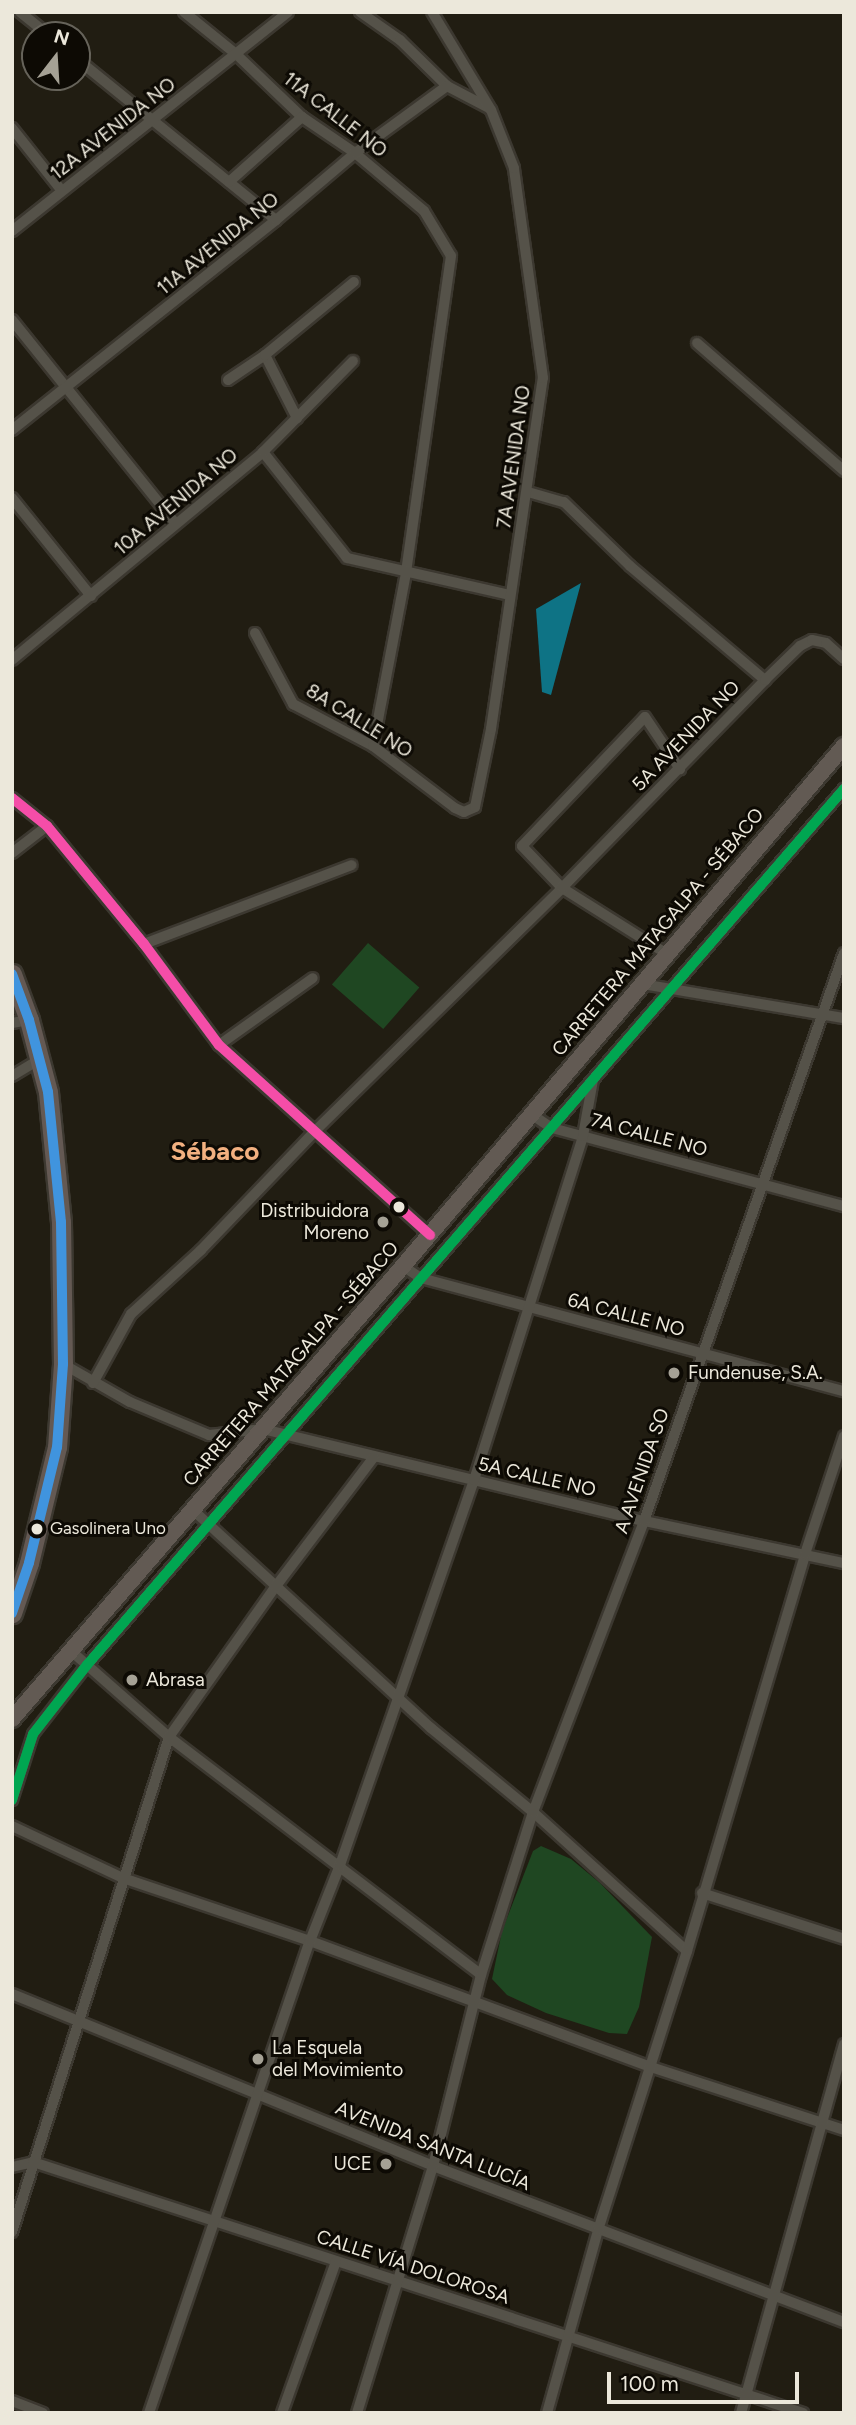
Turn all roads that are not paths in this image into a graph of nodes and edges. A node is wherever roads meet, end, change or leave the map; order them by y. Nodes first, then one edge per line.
1 (184, 12) edge
2 (288, 12) edge
3 (360, 12) edge
4 (432, 12) edge
5 (236, 54) junction
6 (91, 70) edge
7 (447, 86) junction
8 (491, 110) junction
9 (302, 117) junction
10 (152, 120) junction
11 (12, 128) edge
12 (355, 153) junction
13 (229, 182) junction
14 (62, 191) junction
15 (276, 220) junction
16 (12, 231) edge
17 (354, 282) dead end
18 (12, 320) edge
19 (697, 343) dead end
20 (265, 355) junction
21 (353, 361) dead end
22 (228, 380) dead end
23 (66, 387) junction
24 (296, 418) junction
25 (12, 430) edge
26 (262, 452) junction
27 (844, 471) edge
28 (528, 492) junction
29 (12, 498) edge
30 (175, 523) junction
31 (406, 573) junction
32 (510, 595) junction
33 (91, 596) junction
34 (255, 633) dead end
35 (844, 659) edge
36 (12, 660) edge
37 (765, 680) junction
38 (373, 746) junction
39 (844, 746) edge
40 (680, 769) junction
41 (844, 789) edge
42 (12, 798) edge
43 (471, 811) joint
44 (47, 826) junction
45 (12, 853) edge
46 (352, 865) dead end
47 (562, 888) junction
48 (144, 944) junction
49 (844, 953) edge
50 (667, 954) junction
51 (12, 974) edge
52 (313, 978) dead end
53 (642, 984) junction
54 (673, 989) junction
55 (822, 1014) junction
56 (844, 1018) edge
57 (21, 1021) edge
58 (219, 1045) junction
59 (39, 1060) junction
60 (12, 1076) edge
61 (593, 1080) junction
62 (531, 1114) junction
63 (552, 1128) junction
64 (314, 1132) junction
65 (583, 1136) junction
66 (761, 1183) junction
67 (844, 1206) edge
68 (430, 1234) junction
69 (403, 1266) junction
70 (421, 1278) junction
71 (527, 1307) junction
72 (702, 1353) junction
73 (63, 1364) junction
74 (93, 1383) junction
75 (844, 1391) edge
76 (263, 1429) junction
77 (286, 1434) junction
78 (844, 1436) edge
79 (374, 1457) junction
80 (474, 1480) junction
81 (193, 1510) junction
82 (644, 1521) junction
83 (209, 1524) junction
84 (805, 1554) junction
85 (844, 1563) edge
86 (276, 1586) junction
87 (12, 1613) edge
88 (70, 1650) junction
89 (87, 1665) junction
90 (398, 1698) junction
91 (12, 1719) edge
92 (169, 1737) junction
93 (12, 1800) edge
94 (533, 1812) junction
95 (12, 1826) edge
96 (340, 1865) junction
97 (123, 1878) junction
98 (702, 1893) junction
99 (844, 1939) edge
100 (310, 1941) junction
101 (687, 1951) junction
102 (481, 1975) junction
103 (12, 1994) edge
104 (477, 2002) junction
105 (81, 2020) junction
106 (844, 2044) edge
107 (651, 2067) junction
108 (259, 2094) junction
109 (822, 2123) junction
110 (844, 2130) edge
111 (33, 2162) junction
112 (433, 2166) junction
113 (12, 2167) edge
114 (215, 2221) junction
115 (598, 2230) junction
116 (12, 2232) edge
117 (336, 2261) junction
118 (398, 2281) junction
119 (774, 2297) junction
120 (844, 2322) edge
121 (567, 2336) junction
122 (747, 2395) junction
123 (12, 2401) edge
124 (43, 2413) edge
125 (149, 2413) edge
126 (282, 2413) edge
127 (357, 2413) edge
128 (547, 2413) edge
129 (741, 2413) edge
130 (803, 2413) edge

1 - 5 street, 11A CALLE NO
2 - 5 street, 12A AVENIDA NO
3 - 7 street
4 - 8 street, 7A AVENIDA NO
5 - 9 street, 11A CALLE NO
5 - 10 street, 12A AVENIDA NO
6 - 10 street
7 - 8 street
7 - 12 street, 11A AVENIDA NO
8 - 28 street, 7A AVENIDA NO
9 - 12 street, 11A CALLE NO
9 - 13 street
10 - 13 street
10 - 14 street, 12A AVENIDA NO
11 - 14 street
12 - 15 street, 11A AVENIDA NO
12 - 31 street, 11A CALLE NO
13 - 15 street
14 - 16 street, 12A AVENIDA NO
15 - 23 street, 11A AVENIDA NO
17 - 20 street
18 - 23 street
19 - 27 street
20 - 22 street
20 - 24 street
21 - 24 street, 10A AVENIDA NO
23 - 25 street, 11A AVENIDA NO
23 - 30 street
24 - 26 street, 10A AVENIDA NO
26 - 30 street, 10A AVENIDA NO
26 - 31 street
28 - 32 street, 7A AVENIDA NO
28 - 37 street
29 - 33 street
30 - 33 street, 10A AVENIDA NO
31 - 32 street
31 - 38 street
32 - 43 street, 7A AVENIDA NO
33 - 36 street, 10A AVENIDA NO
34 - 38 street, 8A CALLE NO
35 - 37 street, 5A AVENIDA NO
37 - 40 street, 5A AVENIDA NO
38 - 43 street, 8A CALLE NO
39 - 50 main road, CARRETERA MATAGALPA - SÉBACO
40 - 47 street, 5A AVENIDA NO
40 - 47 street
41 - 54 street
42 - 44 street
44 - 45 street
44 - 48 street
46 - 48 street
47 - 50 street
47 - 64 street, 5A AVENIDA NO
48 - 58 street
49 - 55 street, A AVENIDA SO
50 - 53 main road, CARRETERA MATAGALPA - SÉBACO
51 - 57 highway
52 - 58 street
53 - 54 street
53 - 62 main road, CARRETERA MATAGALPA - SÉBACO
54 - 55 street
54 - 61 street
55 - 56 street
55 - 66 street, A AVENIDA SO
57 - 59 highway
58 - 64 street
59 - 60 street
59 - 73 highway
61 - 63 street
61 - 65 street
62 - 63 street, 7A CALLE NO
62 - 68 main road, CARRETERA MATAGALPA - SÉBACO
63 - 65 street, 7A CALLE NO
63 - 70 street
64 - 68 street
64 - 74 street, 5A AVENIDA NO
65 - 66 street, 7A CALLE NO
65 - 71 street
66 - 67 street, 7A CALLE NO
66 - 72 street, A AVENIDA SO
68 - 69 main road, CARRETERA MATAGALPA - SÉBACO
69 - 70 street, 6A CALLE NO
69 - 76 main road, CARRETERA MATAGALPA - SÉBACO
70 - 71 street, 6A CALLE NO
70 - 77 street
71 - 72 street, 6A CALLE NO
71 - 80 street
72 - 75 street, 6A CALLE NO
72 - 82 street, A AVENIDA SO
73 - 74 street, 5A CALLE NO
73 - 87 highway
74 - 76 street, 5A CALLE NO
76 - 77 street, 5A CALLE NO
76 - 81 main road, CARRETERA MATAGALPA - SÉBACO
77 - 79 street, 5A CALLE NO
77 - 83 street
78 - 84 street
79 - 80 street, 5A CALLE NO
79 - 86 street
80 - 82 street, 5A CALLE NO
80 - 90 street
81 - 83 street
81 - 88 main road, CARRETERA MATAGALPA - SÉBACO
82 - 84 street, 5A CALLE NO
82 - 94 street, A AVENIDA SO
83 - 86 street
83 - 89 street
84 - 85 street, 5A CALLE NO
84 - 98 street
86 - 90 street
86 - 92 street
88 - 89 street
88 - 91 main road, CARRETERA MATAGALPA - SÉBACO
89 - 92 street
89 - 93 street
90 - 94 street
90 - 96 street
92 - 96 street
92 - 97 street
94 - 101 street
94 - 102 street, A AVENIDA SO
95 - 97 street
96 - 100 street
96 - 102 street
97 - 100 street
97 - 105 street
98 - 99 street
98 - 101 street
100 - 104 street
100 - 108 street
101 - 107 street
102 - 104 street, A AVENIDA SO
103 - 105 street, AVENIDA SANTA LUCÍA
104 - 107 street
104 - 112 street, A AVENIDA SO
105 - 108 street, AVENIDA SANTA LUCÍA
105 - 111 street
106 - 109 street
107 - 109 street
107 - 115 street
108 - 112 street, AVENIDA SANTA LUCÍA
108 - 114 street
109 - 110 street
109 - 119 street
111 - 113 street
111 - 114 street, CALLE VÍA DOLOROSA
111 - 116 street
112 - 115 street, AVENIDA SANTA LUCÍA
112 - 118 street, A AVENIDA SO
114 - 117 street, CALLE VÍA DOLOROSA
114 - 125 street
115 - 119 street, AVENIDA SANTA LUCÍA
115 - 121 street
117 - 118 street, CALLE VÍA DOLOROSA
117 - 126 street
118 - 121 street, CALLE VÍA DOLOROSA
118 - 127 street, A AVENIDA SO
119 - 120 street, AVENIDA SANTA LUCÍA
119 - 122 street
121 - 122 street, CALLE VÍA DOLOROSA
121 - 128 street
122 - 129 street
122 - 130 street, CALLE VÍA DOLOROSA
123 - 124 street

